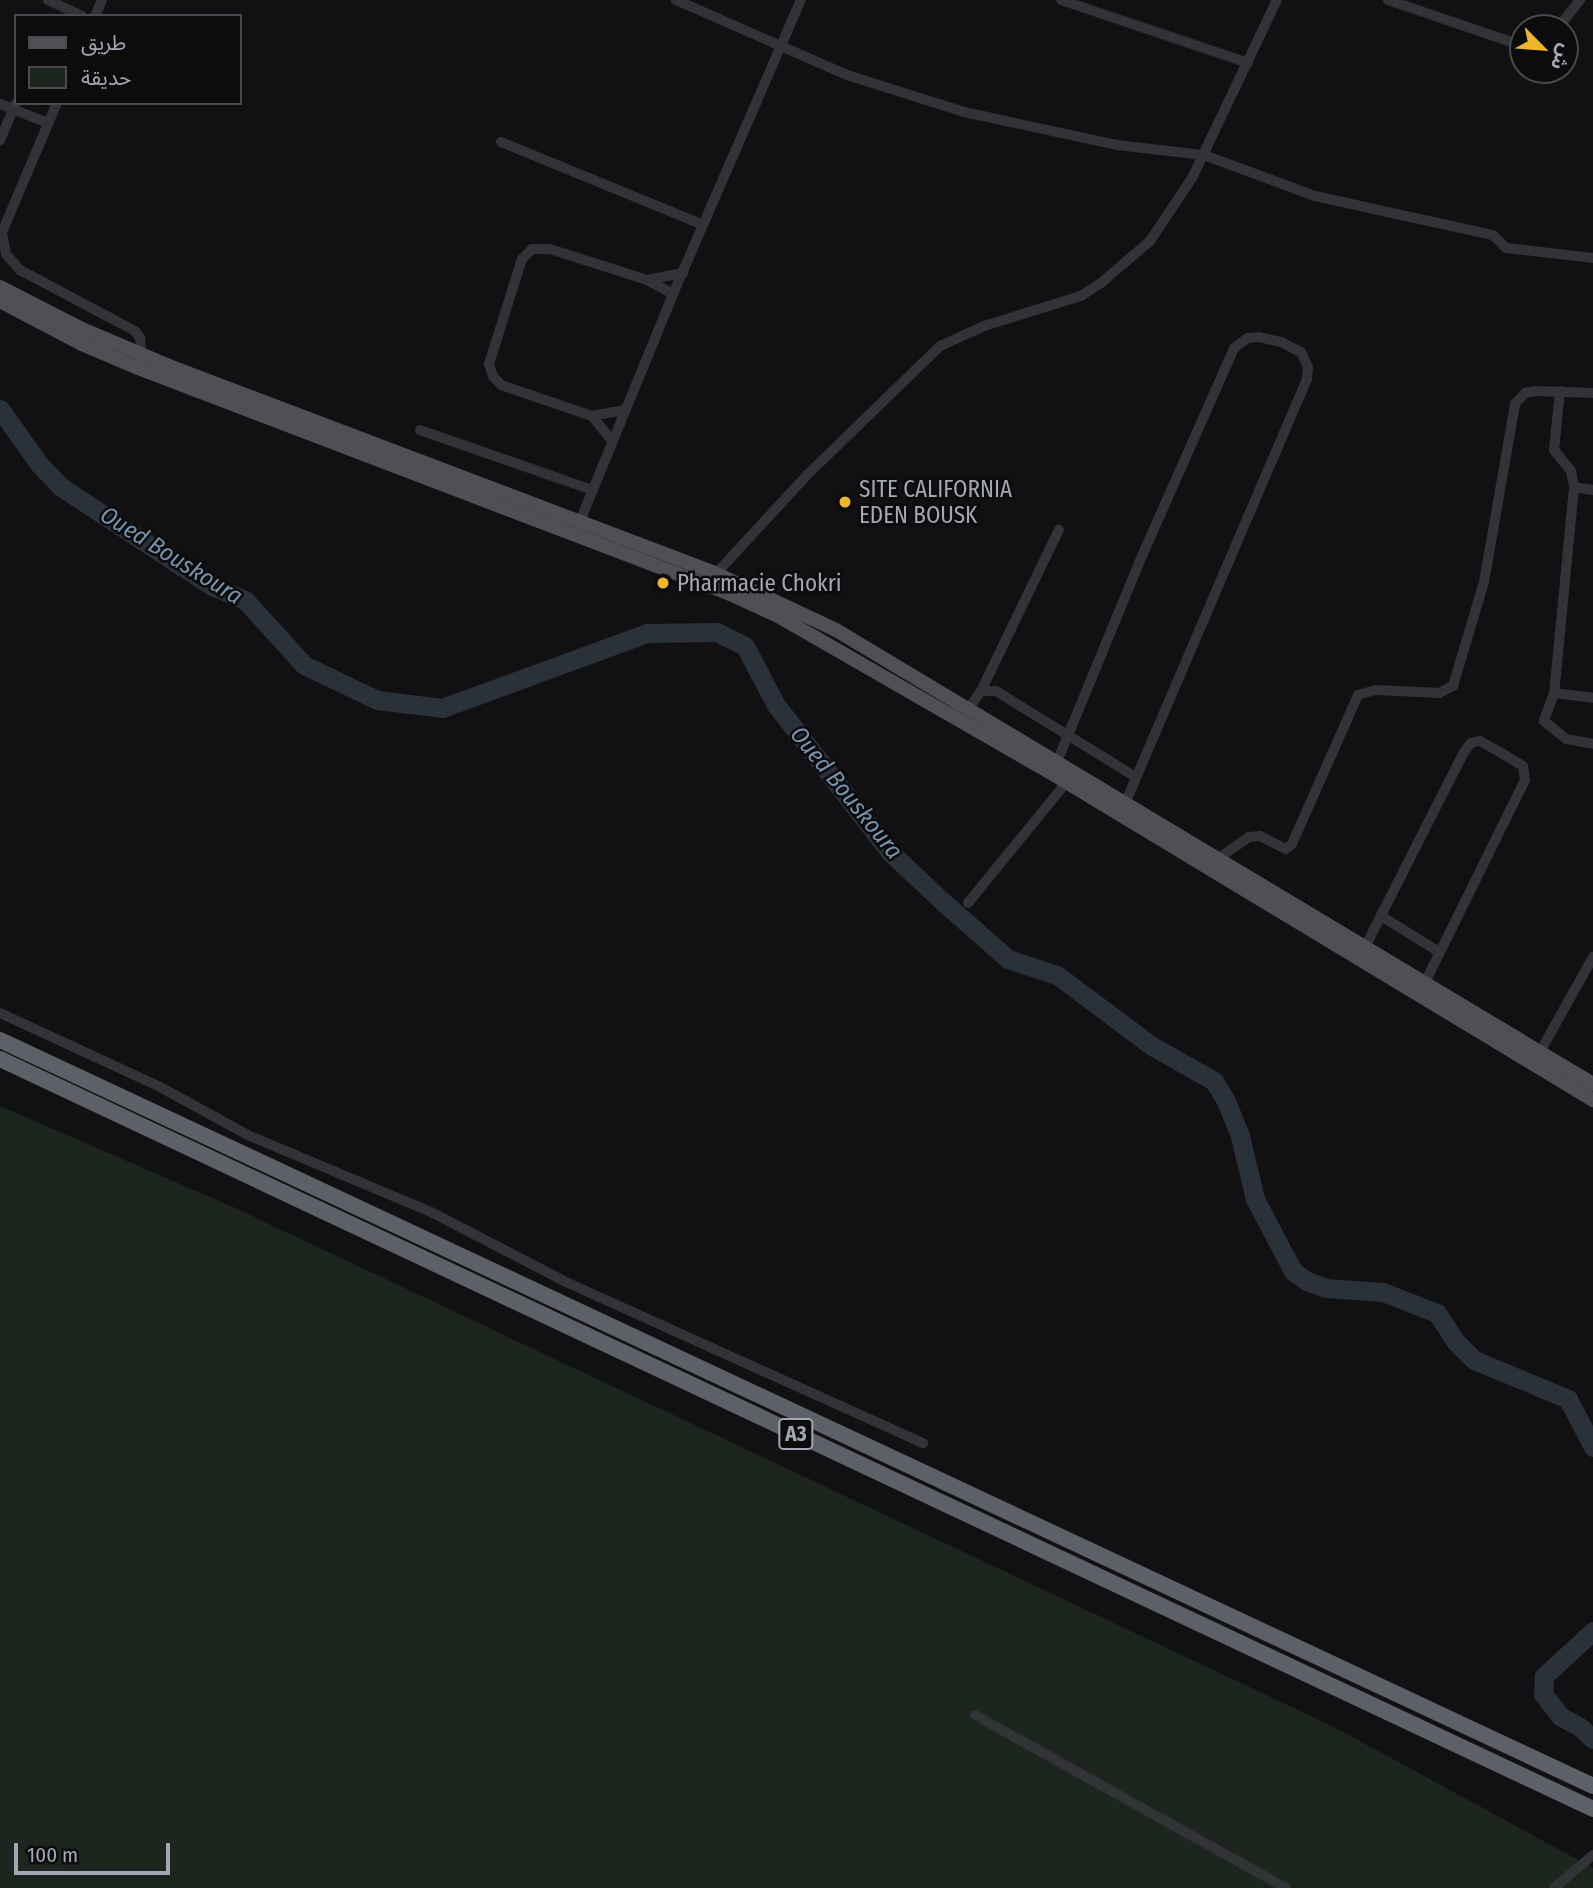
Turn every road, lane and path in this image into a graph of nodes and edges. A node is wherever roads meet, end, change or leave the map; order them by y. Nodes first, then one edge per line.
1 (676, 0) edge
2 (802, 0) edge
3 (1060, 0) edge
4 (1277, 0) edge
5 (1388, 0) edge
6 (56, 5) edge
7 (77, 14) edge
8 (1509, 41) edge
9 (781, 46) junction
10 (1248, 63) junction
11 (0, 103) edge
12 (56, 105) edge
13 (15, 106) edge
14 (48, 123) junction
15 (0, 141) edge
16 (501, 142) dead end
17 (1205, 155) junction
18 (703, 225) junction
19 (1, 235) edge
20 (1593, 258) edge
21 (682, 273) junction
22 (647, 280) junction
23 (0, 287) edge
24 (673, 294) junction
25 (0, 301) edge
26 (141, 362) junction
27 (1560, 391) junction
28 (1593, 393) edge
29 (625, 411) junction
30 (592, 416) junction
31 (420, 430) dead end
32 (612, 441) junction
33 (1574, 487) junction
34 (592, 490) junction
35 (1593, 490) edge
36 (577, 528) junction
37 (1059, 530) dead end
38 (715, 573) junction
39 (708, 587) junction
40 (981, 691) junction
41 (1554, 693) junction
42 (1593, 698) edge
43 (968, 710) junction
44 (1068, 736) junction
45 (1593, 744) edge
46 (1057, 762) junction
47 (1136, 777) junction
48 (1066, 783) junction
49 (1125, 803) junction
50 (1216, 860) junction
51 (968, 903) dead end
52 (1381, 916) junction
53 (1354, 946) junction
54 (1439, 951) junction
55 (1593, 957) edge
56 (1425, 982) junction
57 (0, 1013) edge
58 (0, 1040) edge
59 (1536, 1058) junction
60 (0, 1059) edge
61 (1593, 1084) edge
62 (1593, 1100) edge
63 (923, 1443) dead end
64 (975, 1715) dead end
65 (1593, 1786) edge
66 (1593, 1809) edge
67 (1593, 1856) edge
68 (1286, 1888) edge
69 (1554, 1888) edge

1 - 9 street
2 - 9 street
3 - 10 street
4 - 10 street
5 - 8 street
6 - 7 street
9 - 17 street
9 - 18 street
10 - 17 street
11 - 13 street
12 - 14 street
13 - 14 street
13 - 15 street
14 - 19 street
16 - 18 street
17 - 20 street
17 - 38 street
18 - 21 street
19 - 26 street
21 - 22 street
21 - 24 street
22 - 24 street
22 - 30 street
23 - 26 main road
24 - 29 street
25 - 26 main road
26 - 36 main road
27 - 28 street
27 - 33 street
27 - 50 street
29 - 30 street
29 - 32 street
30 - 32 street
31 - 34 street
32 - 34 street
33 - 35 street
33 - 41 street
34 - 36 street
36 - 38 main road
36 - 39 main road
37 - 40 street
38 - 39 street
38 - 43 main road
39 - 48 main road
40 - 43 street
40 - 44 street
41 - 42 street
41 - 45 street
43 - 46 main road
44 - 46 street
44 - 47 street
44 - 47 street
46 - 49 main road
47 - 49 street
48 - 51 street
48 - 53 main road
49 - 50 main road
50 - 53 main road
52 - 53 street
52 - 54 street
52 - 54 street
53 - 56 main road
53 - 59 main road
54 - 56 street
55 - 59 street
56 - 59 main road
57 - 63 street
58 - 65 highway, A3
59 - 61 main road
59 - 62 main road
60 - 66 highway, A3
64 - 68 street
67 - 69 street

